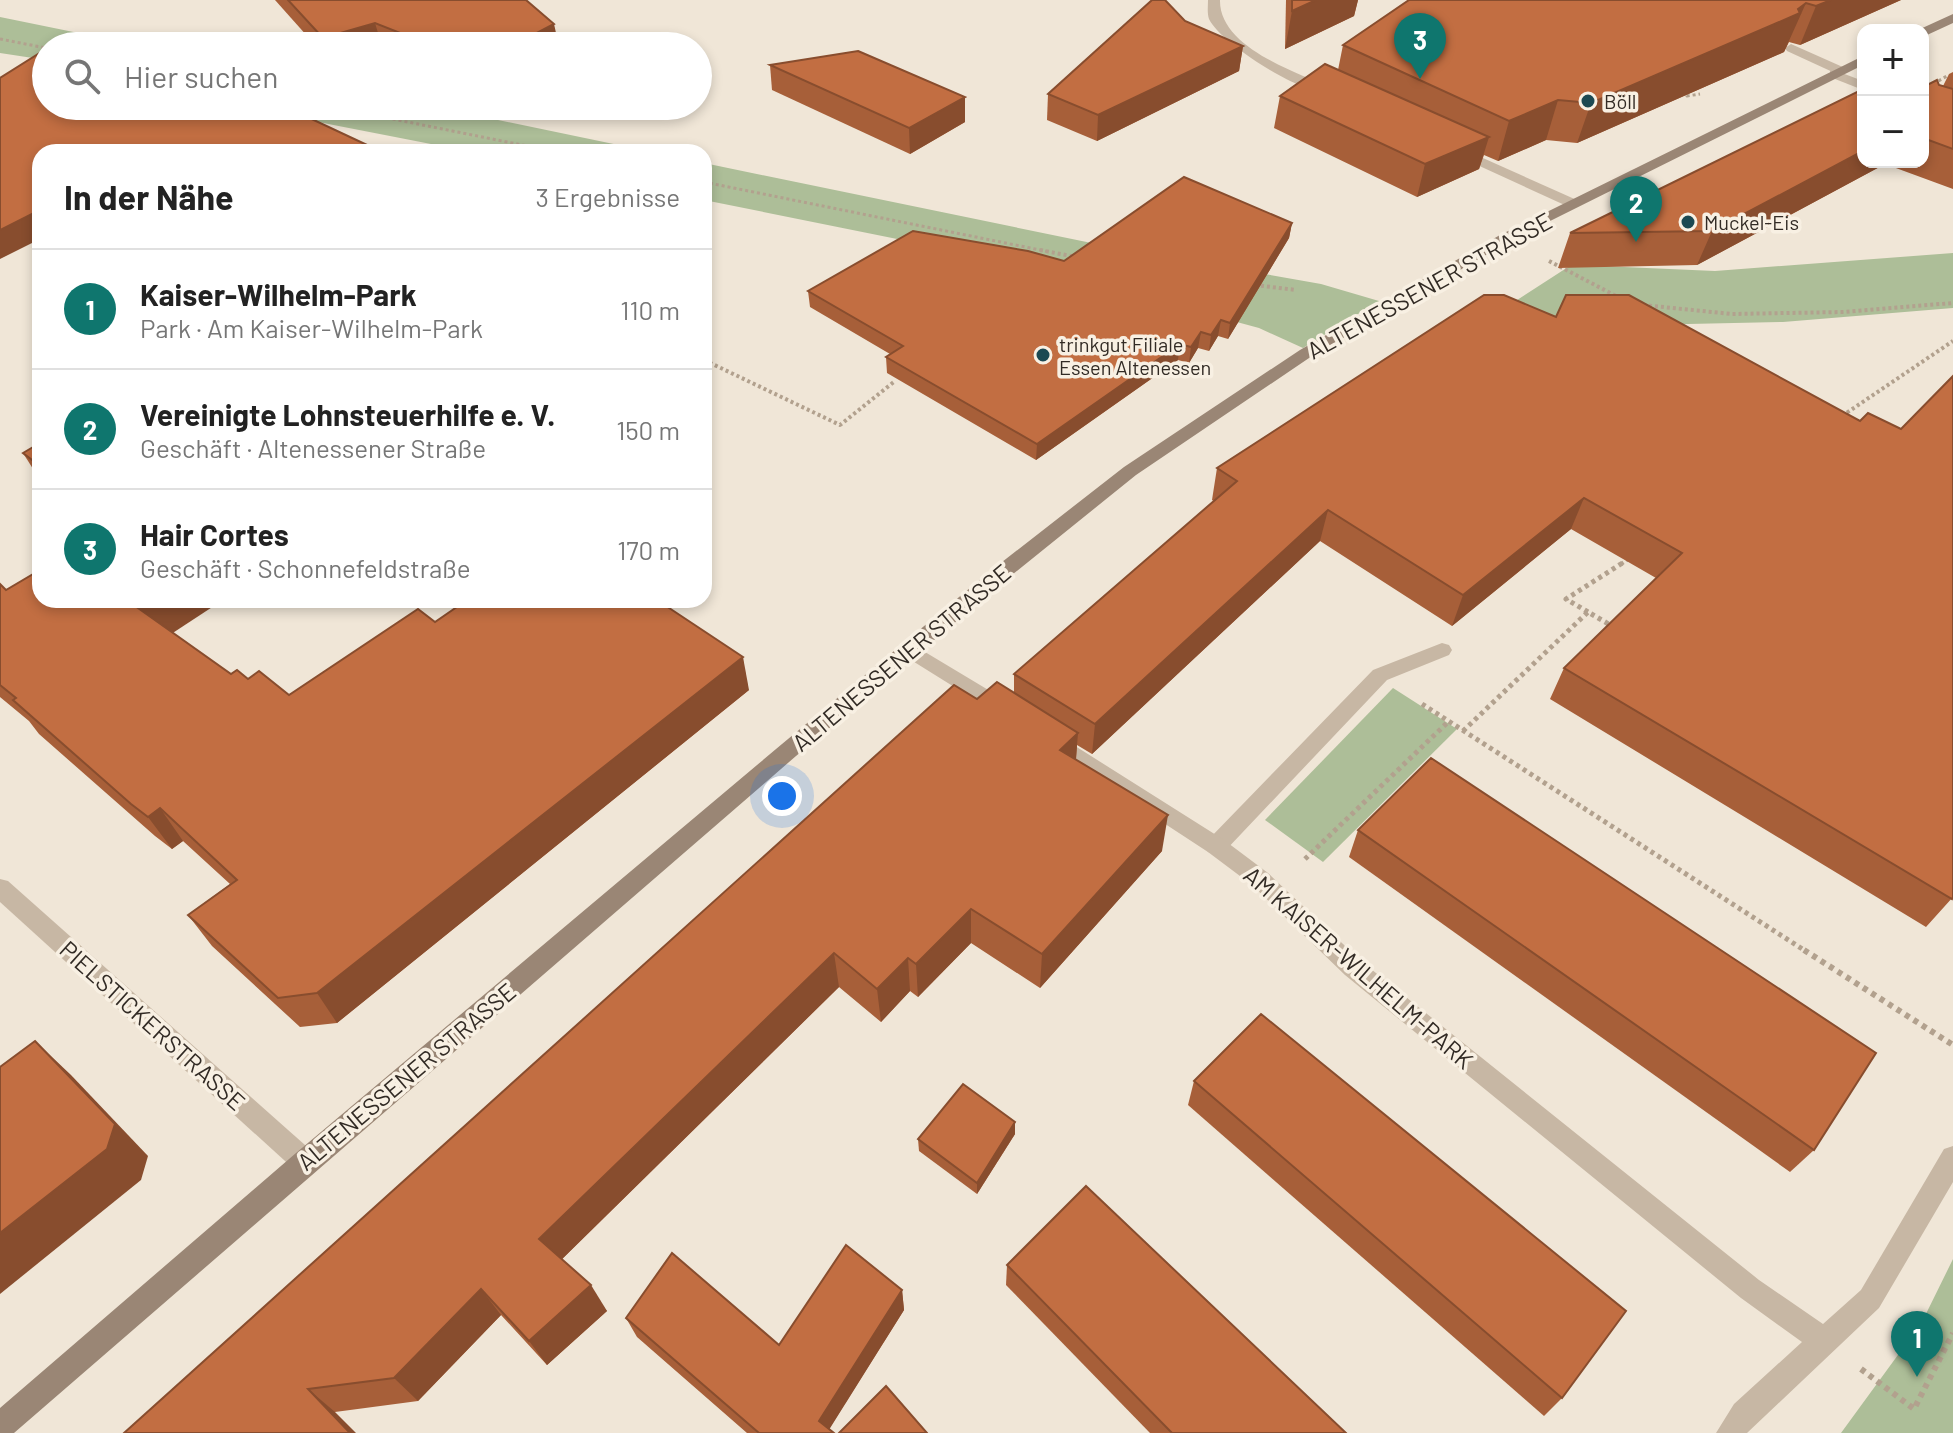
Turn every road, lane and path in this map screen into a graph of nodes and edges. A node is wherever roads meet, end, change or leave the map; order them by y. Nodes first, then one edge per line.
1 (1214, 0) edge
2 (1953, 18) edge
3 (1929, 29) edge
4 (0, 39) edge
5 (32, 45) edge
6 (1791, 48) edge
7 (1857, 63) edge
8 (1838, 72) junction
9 (1947, 76) dead end
10 (1857, 83) edge
11 (1929, 86) edge
12 (1690, 89) edge
13 (1700, 94) edge
14 (1343, 99) edge
15 (396, 120) edge
16 (1440, 142) edge
17 (513, 144) edge
18 (712, 184) edge
19 (1574, 204) junction
20 (1086, 258) edge
21 (1548, 261) dead end
22 (1253, 285) edge
23 (1296, 290) dead end
24 (1622, 299) edge
25 (1953, 303) edge
26 (1634, 304) edge
27 (1953, 341) edge
28 (712, 364) edge
29 (895, 381) edge
30 (1830, 425) edge
31 (1643, 549) edge
32 (1588, 612) junction
33 (1615, 627) edge
34 (910, 650) junction
35 (1442, 650) dead end
36 (1380, 675) junction
37 (1448, 722) junction
38 (1463, 731) junction
39 (1216, 846) junction
40 (0, 888) edge
41 (1272, 891) junction
42 (1953, 1045) edge
43 (1953, 1158) edge
44 (305, 1162) junction
45 (1953, 1333) edge
46 (1825, 1342) junction
47 (0, 1427) edge
48 (1730, 1433) edge

1 - 14 street
2 - 3 main road
4 - 5 path
6 - 8 street
7 - 8 main road, ALTENESSENER STRASSE
8 - 10 street
8 - 19 main road, ALTENESSENER STRASSE
9 - 11 path
12 - 13 path
15 - 17 path
16 - 19 street
18 - 20 path
19 - 34 main road, ALTENESSENER STRASSE
21 - 24 path
22 - 23 path
25 - 26 path
27 - 30 path
28 - 29 path
31 - 32 path
32 - 33 path
32 - 38 path
34 - 39 street, AM KAISER-WILHELM-PARK
34 - 44 main road, ALTENESSENER STRASSE
35 - 36 street
36 - 37 path
36 - 39 street
37 - 38 path
37 - 41 path
38 - 42 path
39 - 41 street, AM KAISER-WILHELM-PARK
40 - 44 street, PIELSTICKERSTRASSE
41 - 46 street, AM KAISER-WILHELM-PARK
43 - 46 street
44 - 47 main road, ALTENESSENER STRASSE
45 - 46 path
46 - 48 street

